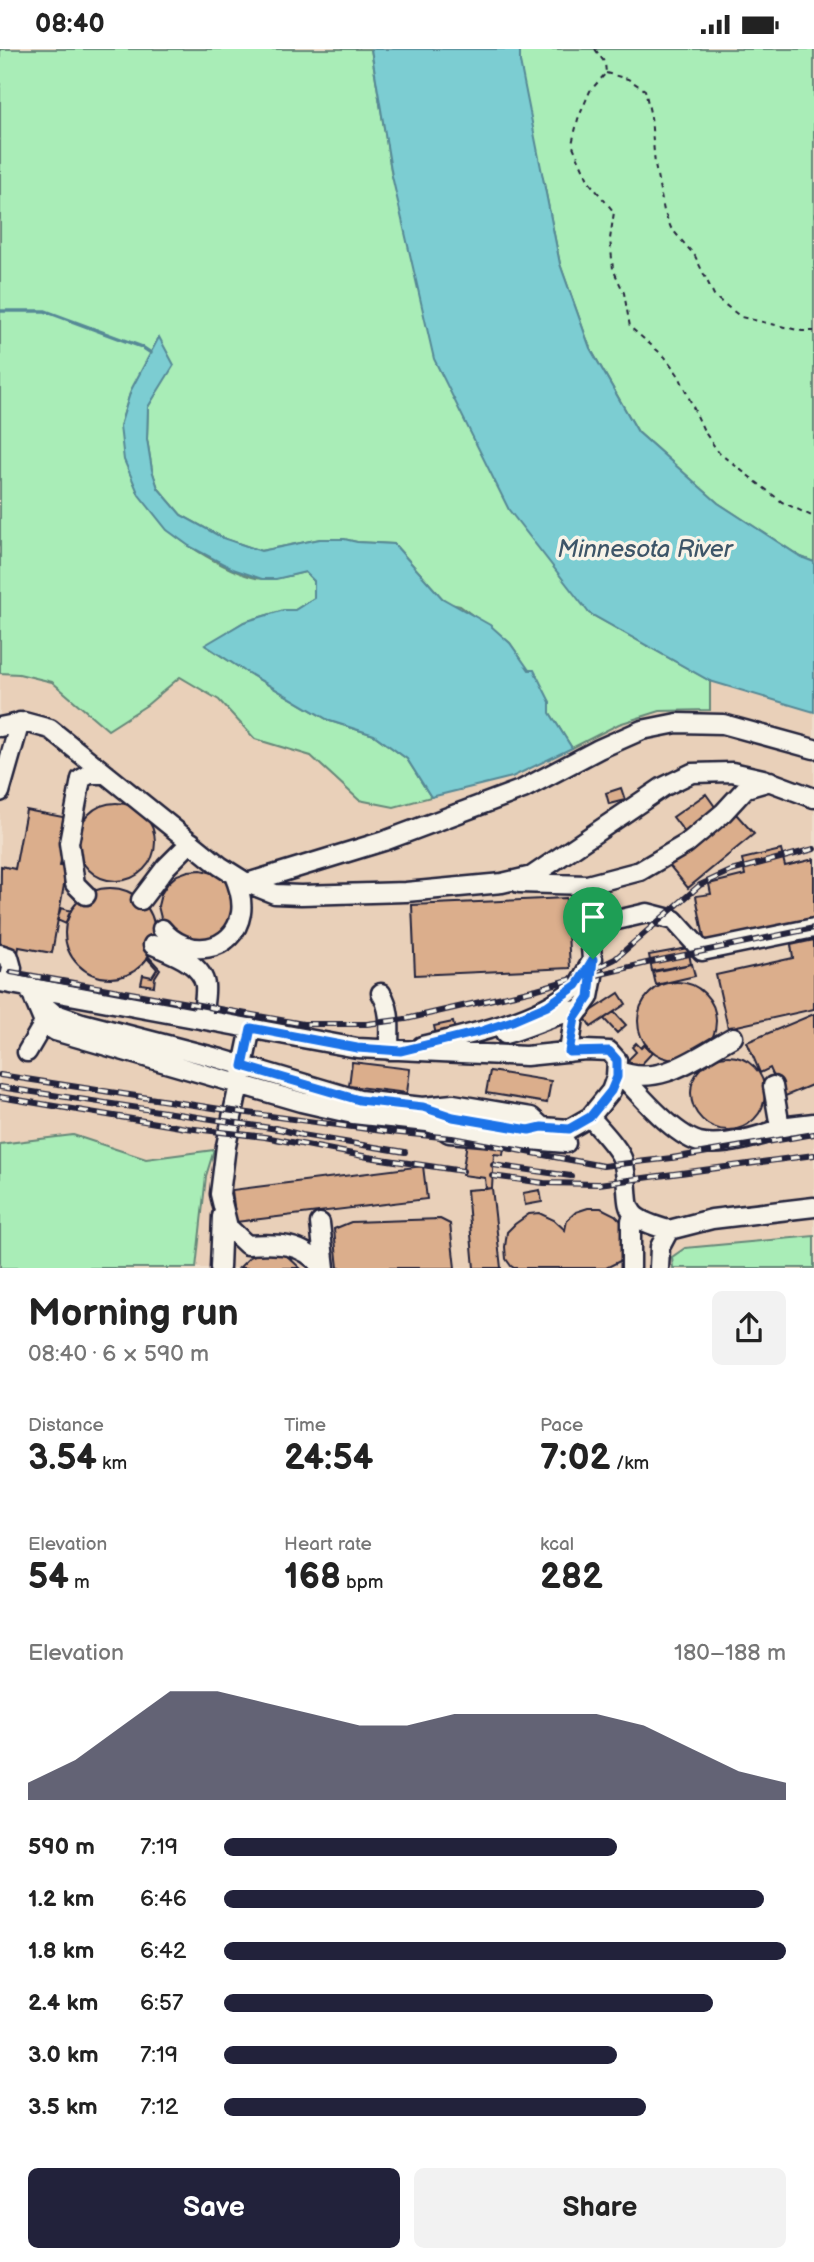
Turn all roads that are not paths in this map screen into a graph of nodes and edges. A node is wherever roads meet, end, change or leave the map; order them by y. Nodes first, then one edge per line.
1 (20, 722) junction
2 (0, 727) edge
3 (814, 749) edge
4 (732, 772) junction
5 (106, 775) junction
6 (770, 781) junction
7 (746, 788) junction
8 (0, 793) edge
9 (814, 798) edge
10 (191, 842) junction
11 (240, 879) junction
12 (502, 883) junction
13 (587, 885) junction
14 (86, 895) dead end
15 (141, 900) dead end
16 (591, 926) junction
17 (814, 928) edge
18 (162, 929) dead end
19 (153, 945) dead end
20 (0, 954) edge
21 (593, 959) junction
22 (17, 987) edge
23 (381, 993) dead end
24 (581, 1009) junction
25 (202, 1019) junction
26 (44, 1023) junction
27 (251, 1028) junction
28 (733, 1037) dead end
29 (401, 1051) junction
30 (27, 1052) dead end
31 (569, 1052) junction
32 (243, 1066) junction
33 (617, 1070) junction
34 (239, 1084) junction
35 (773, 1086) dead end
36 (590, 1117) junction
37 (814, 1123) edge
38 (786, 1127) junction
39 (566, 1143) dead end
40 (814, 1207) edge
41 (222, 1208) junction
42 (638, 1219) junction
43 (320, 1223) dead end
44 (669, 1230) junction
45 (220, 1268) edge
46 (323, 1268) edge
47 (632, 1268) edge
48 (659, 1268) edge

1 - 2 lane
1 - 5 lane
1 - 8 lane
3 - 11 lane
4 - 6 lane
4 - 7 lane
4 - 12 lane
5 - 10 lane
5 - 14 lane
6 - 7 lane
6 - 9 lane
7 - 13 lane
10 - 11 lane
10 - 15 lane
11 - 12 lane
11 - 18 lane
12 - 13 lane
13 - 16 lane
16 - 17 lane
16 - 21 lane
19 - 25 lane
20 - 22 lane
21 - 24 lane
21 - 29 lane
22 - 25 lane
22 - 26 lane
22 - 32 lane
23 - 29 lane
24 - 29 lane
24 - 31 lane
25 - 27 lane
26 - 30 lane
26 - 34 lane
27 - 29 lane
27 - 32 lane
28 - 33 lane
29 - 31 lane
31 - 33 lane
32 - 34 lane
32 - 36 lane
33 - 36 lane
33 - 38 lane
34 - 39 lane
34 - 41 lane
35 - 38 lane
36 - 42 lane
37 - 38 lane
40 - 44 lane
41 - 45 lane
41 - 46 lane
42 - 44 lane
42 - 47 lane
43 - 46 lane
44 - 48 lane

